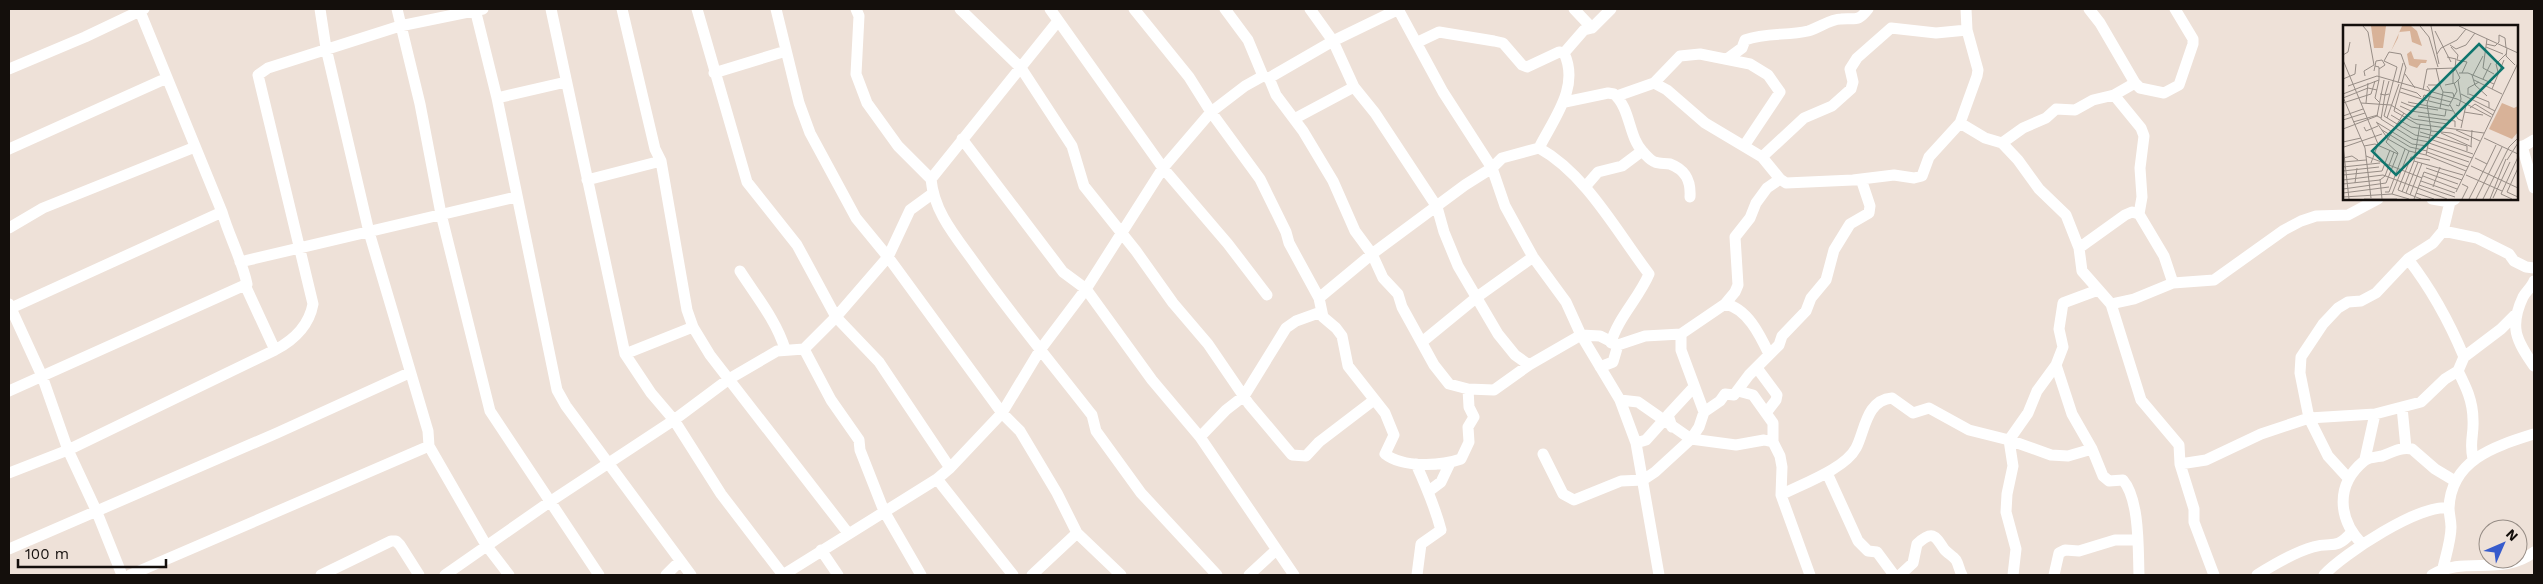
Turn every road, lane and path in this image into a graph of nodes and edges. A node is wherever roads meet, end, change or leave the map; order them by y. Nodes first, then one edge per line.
1 (320, 9) edge
2 (397, 9) edge
3 (478, 9) edge
4 (551, 9) edge
5 (622, 9) edge
6 (696, 9) edge
7 (776, 9) edge
8 (856, 9) edge
9 (960, 9) edge
10 (1051, 9) edge
11 (1134, 9) edge
12 (1225, 9) edge
13 (1310, 9) edge
14 (1398, 9) edge
15 (1574, 9) edge
16 (1610, 9) edge
17 (1868, 9) edge
18 (1966, 9) edge
19 (2089, 9) edge
20 (2175, 9) edge
21 (141, 10) edge
22 (1058, 21) junction
23 (400, 26) junction
24 (1592, 28) junction
25 (1967, 30) junction
26 (1333, 41) junction
27 (1418, 42) junction
28 (326, 48) junction
29 (786, 51) junction
30 (1564, 53) junction
31 (1727, 59) junction
32 (1021, 68) junction
33 (9, 69) edge
34 (714, 73) junction
35 (1266, 77) junction
36 (167, 78) junction
37 (566, 82) junction
38 (1654, 83) junction
39 (2135, 83) junction
40 (1354, 87) junction
41 (2114, 95) junction
42 (1617, 96) junction
43 (497, 98) junction
44 (1565, 102) junction
45 (1211, 112) junction
46 (1294, 119) junction
47 (1960, 123) junction
48 (962, 139) junction
49 (2534, 140) edge
50 (2002, 143) junction
51 (1744, 146) junction
52 (195, 147) junction
53 (1539, 148) junction
54 (2519, 148) edge
55 (9, 149) edge
56 (1642, 151) junction
57 (1762, 157) junction
58 (661, 161) junction
59 (1163, 168) junction
60 (1492, 168) junction
61 (931, 178) junction
62 (1780, 179) junction
63 (1861, 179) junction
64 (587, 180) junction
65 (1585, 187) junction
66 (2534, 188) edge
67 (932, 194) junction
68 (516, 197) junction
69 (1690, 197) dead end
70 (2376, 200) edge
71 (2452, 201) edge
72 (1437, 207) junction
73 (222, 212) junction
74 (441, 214) junction
75 (2139, 214) junction
76 (9, 228) edge
77 (2443, 231) junction
78 (369, 232) junction
79 (1120, 233) junction
80 (298, 247) junction
81 (2079, 248) junction
82 (1372, 254) junction
83 (888, 257) junction
84 (1533, 257) junction
85 (2408, 259) junction
86 (240, 262) junction
87 (2534, 268) edge
88 (740, 271) dead end
89 (2534, 281) edge
90 (2173, 283) junction
91 (245, 285) junction
92 (1086, 289) junction
93 (2098, 290) junction
94 (1267, 295) dead end
95 (1319, 298) junction
96 (1477, 298) junction
97 (1725, 304) junction
98 (2112, 304) junction
99 (9, 308) edge
100 (1321, 312) junction
101 (2515, 316) junction
102 (836, 317) junction
103 (693, 327) junction
104 (1681, 334) junction
105 (1581, 335) junction
106 (1422, 342) junction
107 (1614, 344) junction
108 (804, 348) junction
109 (785, 349) junction
110 (275, 350) junction
111 (1040, 350) junction
112 (625, 354) junction
113 (1769, 354) junction
114 (2464, 357) junction
115 (1529, 365) junction
116 (2056, 365) junction
117 (2534, 366) edge
118 (1600, 367) junction
119 (1757, 368) junction
120 (2458, 371) junction
121 (409, 373) junction
122 (42, 376) junction
123 (729, 379) junction
124 (1693, 388) junction
125 (1468, 389) junction
126 (9, 391) edge
127 (1738, 391) junction
128 (1244, 396) junction
129 (1374, 400) junction
130 (1620, 400) junction
131 (2402, 406) junction
132 (1704, 412) junction
133 (1002, 413) junction
134 (1766, 413) junction
135 (2375, 414) junction
136 (2309, 418) junction
137 (674, 420) junction
138 (1668, 424) junction
139 (2534, 434) edge
140 (1200, 437) junction
141 (1691, 439) junction
142 (2009, 440) junction
143 (1773, 442) junction
144 (1636, 443) junction
145 (429, 446) junction
146 (2092, 448) junction
147 (2406, 448) junction
148 (68, 450) junction
149 (1543, 454) dead end
150 (2365, 459) junction
151 (2473, 459) junction
152 (609, 463) junction
153 (1450, 463) junction
154 (1416, 464) junction
155 (2180, 464) junction
156 (950, 468) junction
157 (9, 473) edge
158 (1827, 473) junction
159 (937, 479) junction
160 (1643, 480) junction
161 (2349, 480) junction
162 (2455, 481) junction
163 (1428, 491) junction
164 (1781, 495) junction
165 (551, 501) junction
166 (2449, 508) junction
167 (96, 510) junction
168 (884, 511) junction
169 (1077, 533) junction
170 (2351, 533) junction
171 (848, 534) junction
172 (2137, 540) junction
173 (2362, 544) junction
174 (486, 545) junction
175 (2333, 546) junction
176 (9, 549) edge
177 (821, 550) junction
178 (1275, 551) junction
179 (2534, 552) edge
180 (680, 561) junction
181 (2333, 565) junction
182 (2443, 568) junction
183 (122, 575) edge
184 (130, 575) edge
185 (321, 575) edge
186 (419, 575) edge
187 (444, 575) edge
188 (509, 575) edge
189 (599, 575) edge
190 (666, 575) edge
191 (691, 575) edge
192 (783, 575) edge
193 (838, 575) edge
194 (921, 575) edge
195 (1013, 575) edge
196 (1032, 575) edge
197 (1121, 575) edge
198 (1217, 575) edge
199 (1249, 575) edge
200 (1294, 575) edge
201 (1417, 575) edge
202 (1659, 575) edge
203 (1810, 575) edge
204 (1894, 575) edge
205 (1900, 575) edge
206 (1962, 575) edge
207 (2013, 575) edge
208 (2054, 575) edge
209 (2139, 575) edge
210 (2214, 575) edge
211 (2257, 575) edge
212 (2324, 575) edge
213 (2432, 575) edge

1 - 28 street
2 - 23 street
3 - 23 street
3 - 43 street
4 - 37 street
5 - 58 street
6 - 34 street
7 - 29 street
8 - 61 street
9 - 32 street
10 - 22 street
11 - 45 street
12 - 35 street
13 - 26 street
14 - 26 street
14 - 27 street
15 - 24 street
16 - 24 street
17 - 31 street
18 - 25 street
19 - 39 street
20 - 39 street
21 - 33 street
21 - 36 street
22 - 32 street
22 - 59 street
23 - 28 street
23 - 74 street
24 - 30 street
25 - 47 street
25 - 57 street
26 - 35 street
26 - 40 street
27 - 30 street
27 - 60 street
28 - 78 street
28 - 80 street
29 - 34 street
29 - 83 street
30 - 44 street
31 - 38 street
31 - 51 street
32 - 48 street
32 - 79 street
34 - 102 street
35 - 45 street
35 - 46 street
36 - 52 street
36 - 55 street
37 - 43 street
37 - 64 street
38 - 42 street
38 - 51 street
39 - 41 street
40 - 46 street
40 - 72 street
41 - 50 street
41 - 75 street
42 - 44 street
42 - 56 street
43 - 68 street
44 - 53 street
45 - 59 street
45 - 95 street
46 - 82 street
47 - 50 street
47 - 63 street
48 - 61 street
48 - 92 street
49 - 54 street
50 - 81 street
51 - 57 street
52 - 73 street
52 - 76 street
53 - 60 street
53 - 65 street
54 - 66 street
56 - 65 street
56 - 69 street
57 - 62 street
58 - 64 street
58 - 103 street
59 - 79 street
59 - 94 street
60 - 72 street
60 - 84 street
61 - 67 street
62 - 63 street
62 - 97 street
63 - 113 street
64 - 112 street
65 - 107 street
67 - 83 street
67 - 111 street
68 - 74 street
68 - 152 street
70 - 90 street
71 - 77 street
72 - 82 street
72 - 96 street
73 - 86 street
73 - 99 street
74 - 78 street
74 - 165 street
75 - 81 street
75 - 90 street
77 - 85 street
77 - 87 street
78 - 80 street
78 - 121 street
79 - 92 street
79 - 128 street
80 - 86 street
80 - 110 street
81 - 93 street
82 - 95 street
82 - 106 street
83 - 102 street
83 - 133 street
84 - 96 street
84 - 105 street
85 - 114 street
85 - 136 street
86 - 91 street
88 - 109 street
89 - 101 street
90 - 98 street
91 - 110 street
91 - 122 street
92 - 111 street
92 - 140 street
93 - 98 street
93 - 116 street
95 - 100 street
96 - 106 street
96 - 115 street
97 - 104 street
97 - 113 street
98 - 155 street
99 - 122 street
100 - 128 street
100 - 129 street
101 - 114 street
101 - 117 street
102 - 108 street
102 - 156 street
103 - 112 street
103 - 123 street
104 - 107 street
104 - 124 street
105 - 107 street
105 - 115 street
105 - 118 street
106 - 125 street
107 - 118 street
108 - 109 street
108 - 168 street
109 - 123 street
110 - 148 street
111 - 133 street
111 - 198 street
112 - 137 street
113 - 119 street
114 - 120 street
115 - 125 street
116 - 142 street
116 - 146 street
118 - 130 street
119 - 127 street
119 - 134 street
120 - 131 street
120 - 151 street
121 - 145 street
121 - 167 street
122 - 126 street
122 - 148 street
123 - 137 street
123 - 171 street
124 - 132 street
124 - 138 street
125 - 153 street
127 - 132 street
127 - 134 street
128 - 129 street
128 - 140 street
129 - 154 street
130 - 138 street
130 - 144 street
131 - 135 street
131 - 147 street
132 - 141 street
133 - 156 street
133 - 169 street
134 - 143 street
135 - 136 street
135 - 150 street
136 - 155 street
136 - 161 street
137 - 152 street
137 - 192 street
138 - 141 street
138 - 144 street
139 - 151 street
140 - 178 street
141 - 143 street
141 - 160 street
142 - 146 street
142 - 158 street
142 - 207 street
143 - 164 street
144 - 160 street
145 - 174 street
145 - 184 street
146 - 172 street
147 - 150 street
147 - 162 street
148 - 157 street
148 - 167 street
149 - 160 street
150 - 161 street
151 - 162 street
152 - 165 street
152 - 180 street
153 - 154 street
153 - 163 street
154 - 163 street
155 - 210 street
156 - 159 street
158 - 164 street
158 - 204 street
159 - 168 street
159 - 195 street
160 - 202 street
161 - 170 street
162 - 166 street
163 - 201 street
164 - 203 street
165 - 174 street
165 - 189 street
166 - 173 street
166 - 182 street
167 - 176 street
167 - 183 street
168 - 171 street
168 - 194 street
169 - 196 street
169 - 197 street
170 - 173 street
170 - 175 street
171 - 177 street
172 - 208 street
172 - 209 street
173 - 181 street
174 - 187 street
174 - 188 street
175 - 181 street
175 - 211 street
177 - 192 street
177 - 193 street
178 - 199 street
178 - 200 street
179 - 182 street
180 - 190 street
180 - 191 street
181 - 212 street
182 - 213 street
185 - 186 street
205 - 206 street

